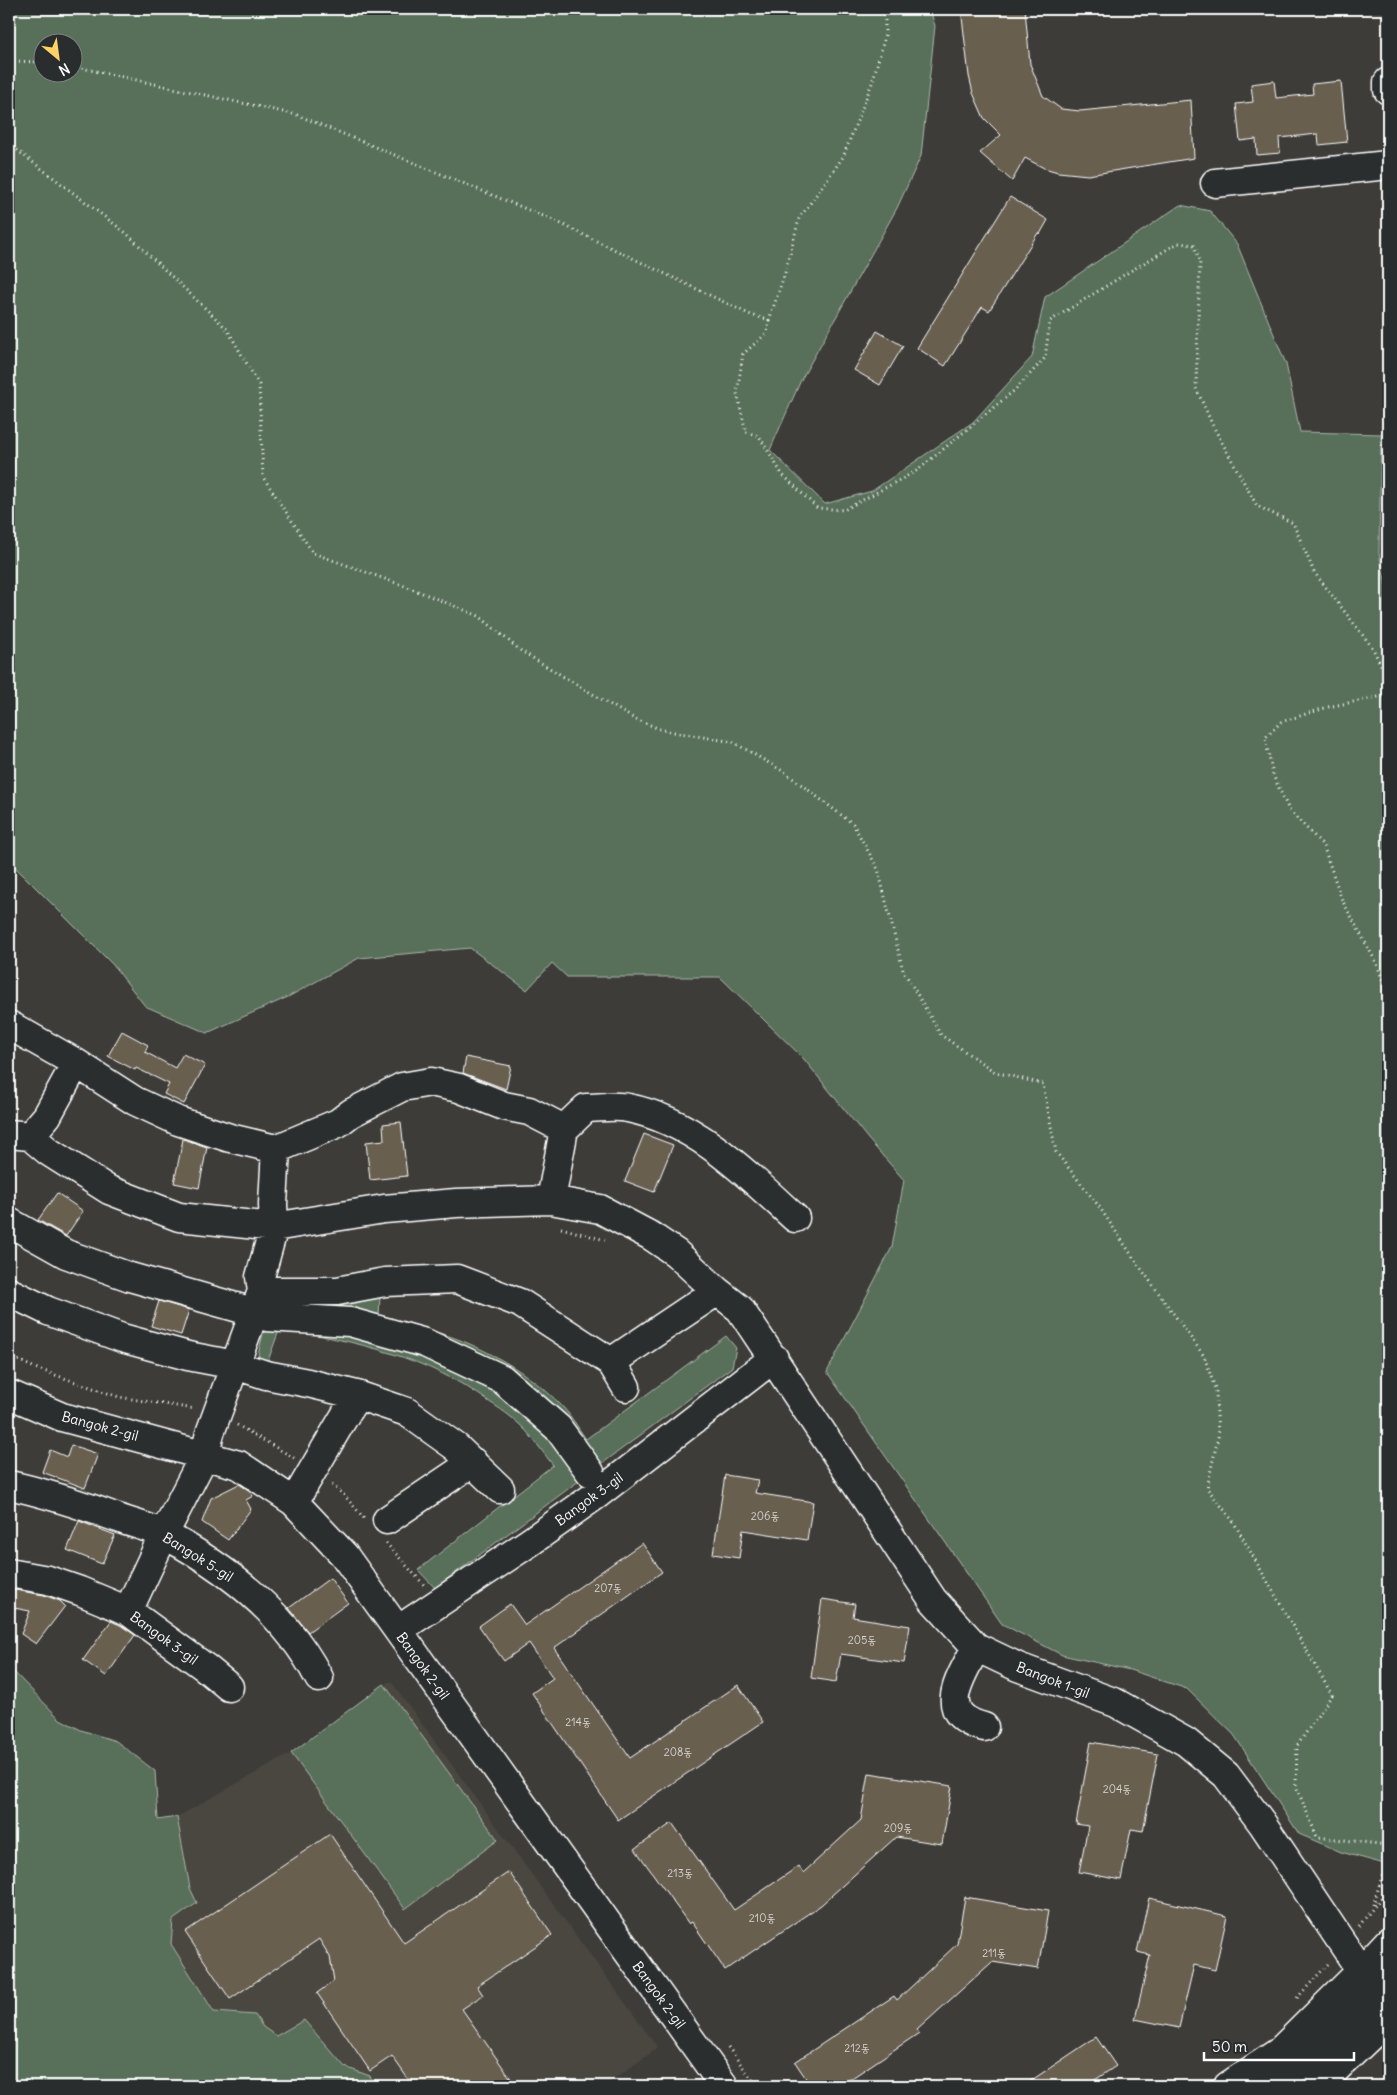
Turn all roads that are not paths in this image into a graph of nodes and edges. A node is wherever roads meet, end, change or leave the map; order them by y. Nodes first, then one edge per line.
1 (1388, 82) edge
2 (1388, 90) edge
3 (1388, 165) edge
4 (1215, 182) dead end
5 (9, 1025) edge
6 (76, 1063) junction
7 (564, 1129) junction
8 (19, 1135) edge
9 (276, 1149) junction
10 (551, 1200) junction
11 (795, 1218) dead end
12 (9, 1222) edge
13 (274, 1227) junction
14 (717, 1291) junction
15 (9, 1292) edge
16 (264, 1304) junction
17 (239, 1308) dead end
18 (774, 1358) junction
19 (612, 1362) junction
20 (235, 1365) junction
21 (626, 1387) dead end
22 (9, 1394) edge
23 (357, 1395) junction
24 (204, 1454) junction
25 (473, 1462) junction
26 (590, 1472) dead end
27 (9, 1485) edge
28 (500, 1489) dead end
29 (294, 1502) junction
30 (387, 1520) dead end
31 (164, 1534) junction
32 (9, 1573) edge
33 (128, 1611) junction
34 (398, 1630) junction
35 (976, 1647) junction
36 (319, 1678) dead end
37 (229, 1687) dead end
38 (984, 1727) dead end
39 (1388, 1942) edge
40 (1361, 1971) junction
41 (1388, 1981) edge
42 (1388, 2019) edge
43 (724, 2086) edge
44 (1228, 2086) edge
45 (1274, 2086) edge
46 (1318, 2086) edge

1 - 2 street
3 - 4 street
5 - 6 street
6 - 8 street
6 - 9 street
7 - 9 street
7 - 10 street
7 - 11 street
8 - 13 street, Bangok 1-gil
9 - 13 street
10 - 13 street, Bangok 1-gil
10 - 14 street, Bangok 1-gil
12 - 17 street
13 - 16 street
14 - 18 street, Bangok 1-gil
14 - 19 street
15 - 20 street
16 - 19 street
16 - 20 street
16 - 26 street
18 - 34 street, Bangok 3-gil
18 - 35 street, Bangok 1-gil
19 - 21 street
20 - 23 street
20 - 24 street
22 - 24 street, Bangok 2-gil
23 - 25 street
23 - 29 street
24 - 29 street, Bangok 2-gil
24 - 31 street
25 - 28 street
25 - 30 street
27 - 31 street, Bangok 5-gil
29 - 34 street, Bangok 2-gil
31 - 33 street
31 - 36 street, Bangok 5-gil
32 - 33 street, Bangok 3-gil
33 - 37 street, Bangok 3-gil
34 - 43 street, Bangok 2-gil
35 - 38 street
35 - 40 street, Bangok 1-gil
39 - 40 street
40 - 44 street
41 - 45 street
42 - 46 street

